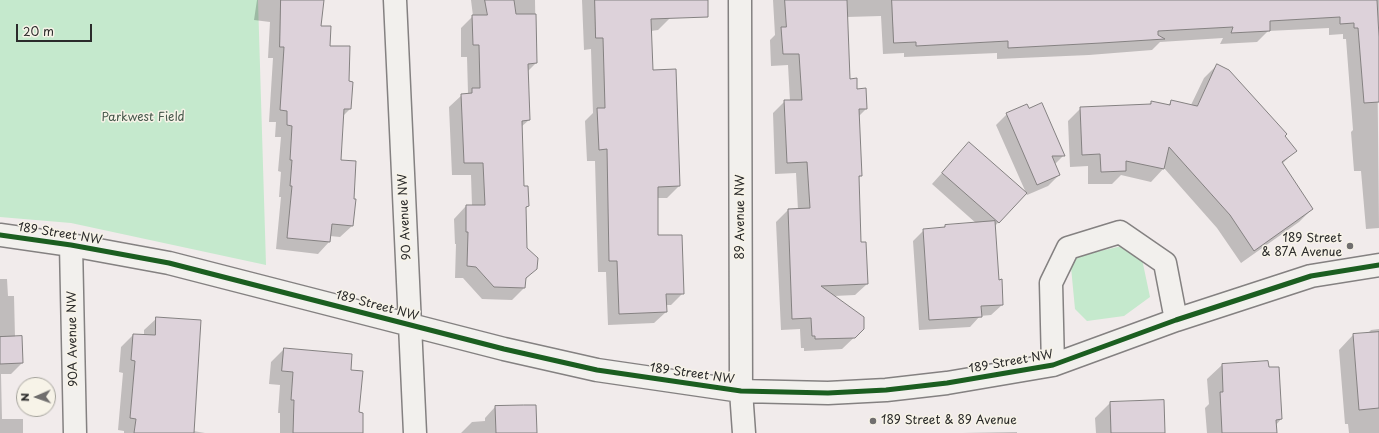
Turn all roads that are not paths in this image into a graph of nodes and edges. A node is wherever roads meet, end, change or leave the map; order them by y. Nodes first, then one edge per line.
1 (395, 0) edge
2 (740, 0) edge
3 (0, 235) edge
4 (71, 245) junction
5 (1379, 265) edge
6 (1176, 320) junction
7 (410, 325) junction
8 (1053, 365) junction
9 (741, 391) junction
10 (75, 433) edge
11 (415, 433) edge
12 (744, 433) edge

1 - 7 street, 90 Avenue NW
2 - 9 street, 89 Avenue NW
3 - 4 street, 189 Street NW
4 - 7 street, 189 Street NW
4 - 10 street, 90A Avenue NW
5 - 6 street, 189 Street NW
6 - 8 street, 189 Street NW
6 - 8 street, 189 Street NW
7 - 9 street, 189 Street NW
7 - 11 street, 90 Avenue NW
8 - 9 street, 189 Street NW
9 - 12 street, 89 Avenue NW

